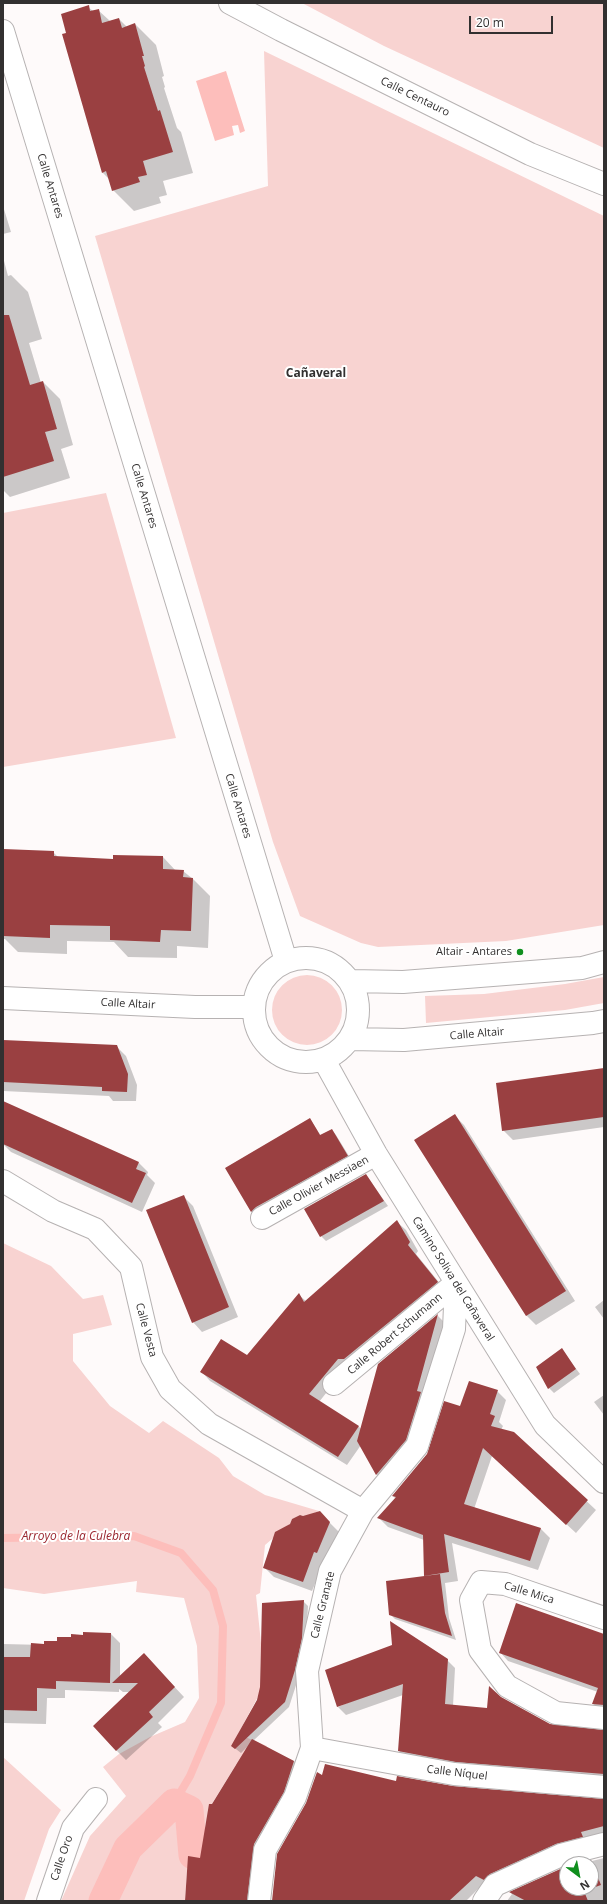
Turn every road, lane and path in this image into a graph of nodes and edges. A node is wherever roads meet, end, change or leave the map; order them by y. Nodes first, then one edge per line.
1 (230, 3) edge
2 (3, 31) edge
3 (604, 184) edge
4 (286, 961) junction
5 (604, 962) edge
6 (351, 981) junction
7 (3, 998) edge
8 (253, 1007) junction
9 (604, 1021) edge
10 (350, 1039) junction
11 (324, 1060) junction
12 (376, 1154) junction
13 (3, 1181) edge
14 (262, 1218) dead end
15 (456, 1283) junction
16 (334, 1384) dead end
17 (604, 1482) edge
18 (362, 1511) junction
19 (604, 1618) edge
20 (604, 1718) edge
21 (312, 1748) junction
22 (604, 1786) edge
23 (96, 1799) dead end
24 (604, 1844) edge
25 (48, 1901) edge
26 (259, 1901) edge
27 (484, 1901) edge

1 - 3 street, Calle Centauro
2 - 4 street, Calle Antares
4 - 6 street
4 - 8 street
5 - 6 street
6 - 10 street
7 - 8 street, Calle Altair
8 - 11 street
9 - 10 street, Calle Altair
10 - 11 street
11 - 12 street, Camino Soliva del Cañaveral
12 - 14 street, Calle Olivier Messiaen
12 - 15 street, Camino Soliva del Cañaveral
13 - 18 street, Calle Vesta
15 - 16 street, Calle Robert Schumann
15 - 17 street, Camino Soliva del Cañaveral
15 - 18 street, Calle Granate
18 - 21 street, Calle Granate
19 - 20 street, Calle Mica
21 - 22 street, Calle Níquel
21 - 26 street, Calle Granate
23 - 25 street, Calle Oro
24 - 27 street

